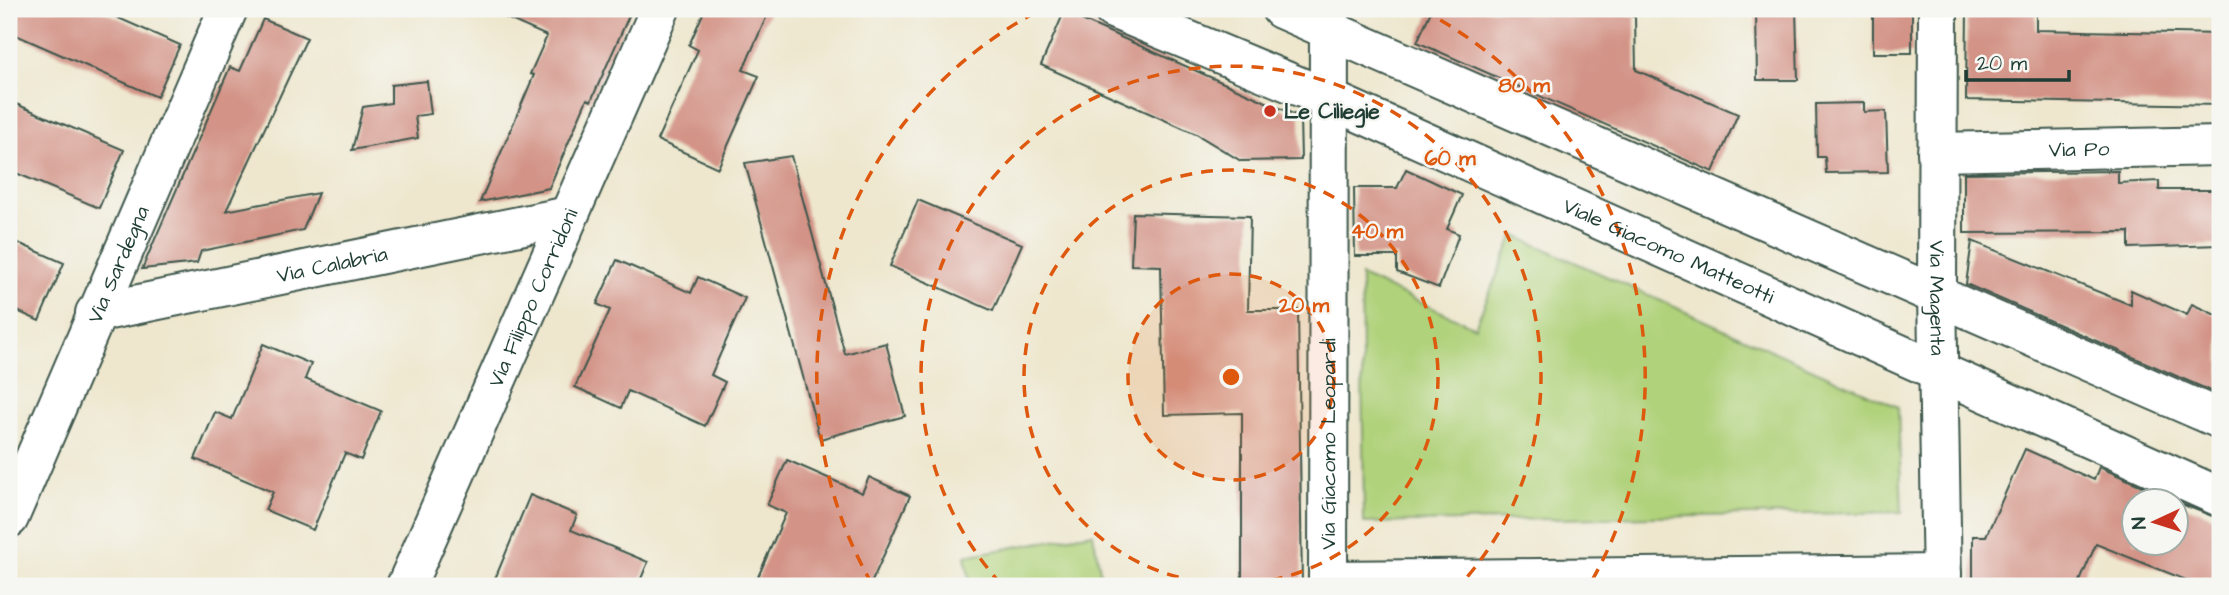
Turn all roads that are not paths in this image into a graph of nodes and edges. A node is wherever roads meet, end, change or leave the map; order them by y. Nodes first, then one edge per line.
1 (228, 9) edge
2 (660, 9) edge
3 (1113, 9) edge
4 (1281, 9) edge
5 (1938, 9) edge
6 (1329, 19) edge
7 (1329, 99) junction
8 (2220, 146) edge
9 (1937, 152) junction
10 (568, 216) junction
11 (1937, 293) junction
12 (95, 313) junction
13 (1939, 374) junction
14 (2220, 419) edge
15 (2220, 497) edge
16 (9, 518) edge
17 (1942, 580) edge
18 (1492, 582) edge
19 (1328, 583) edge
20 (406, 586) edge

1 - 12 street, Via Sardegna
2 - 10 street, Via Filippo Corridoni
3 - 7 street, Viale Giacomo Matteotti
4 - 6 street
5 - 9 street, Via Magenta
6 - 7 street, Via Giacomo Leopardi
6 - 11 street
7 - 13 street, Viale Giacomo Matteotti
7 - 19 street, Via Giacomo Leopardi
8 - 9 street, Via Po
9 - 11 street, Via Magenta
10 - 12 street, Via Calabria
10 - 20 street, Via Filippo Corridoni
11 - 13 street, Via Magenta
11 - 14 street
12 - 16 street, Via Sardegna
13 - 15 street, Viale Giacomo Matteotti
13 - 17 street, Via Magenta
17 - 18 street
18 - 19 street

